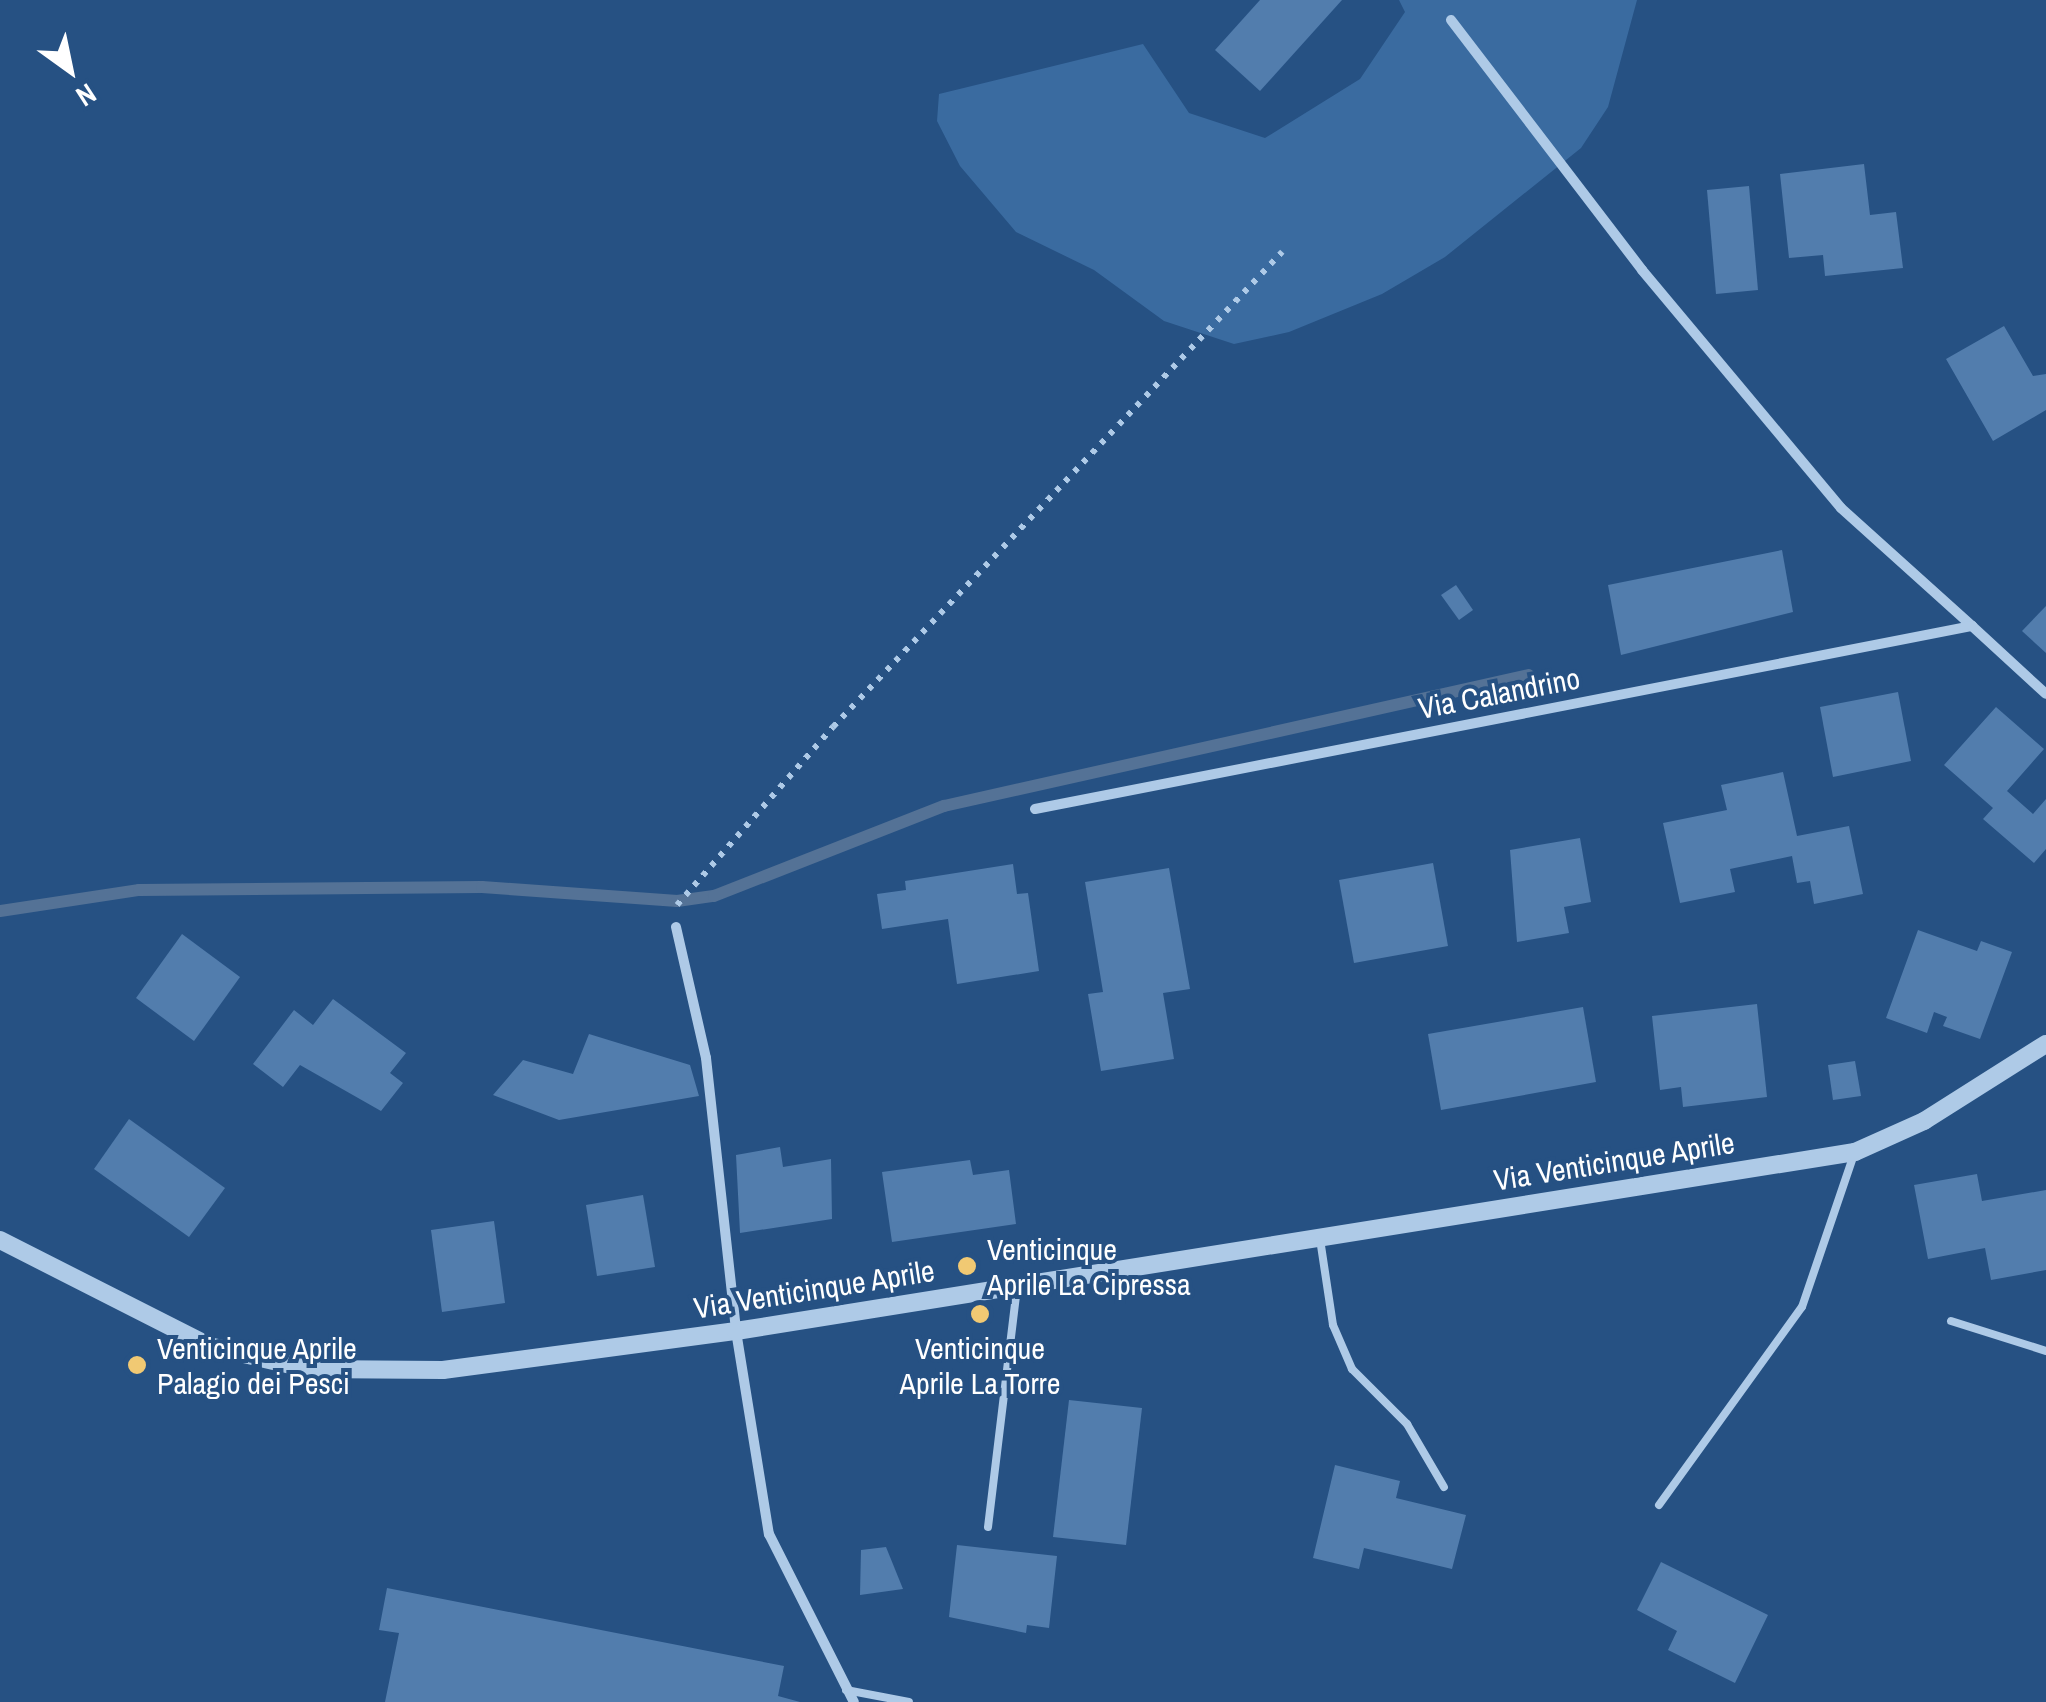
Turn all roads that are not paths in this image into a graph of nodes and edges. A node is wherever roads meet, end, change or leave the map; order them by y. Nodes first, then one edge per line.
1 (1451, 20) dead end
2 (1972, 626) junction
3 (2046, 694) edge
4 (1035, 809) dead end
5 (676, 926) road end
6 (2046, 1044) edge
7 (1855, 1152) junction
8 (1320, 1234) junction
9 (0, 1240) edge
10 (1017, 1284) junction
11 (1952, 1321) dead end
12 (736, 1330) junction
13 (2046, 1350) edge
14 (1444, 1486) dead end
15 (1660, 1505) dead end
16 (988, 1527) dead end
17 (846, 1690) junction
18 (854, 1702) edge
19 (908, 1702) edge

1 - 2 street
2 - 3 street
2 - 4 street, Via Calandrino
5 - 12 street
6 - 7 street, Via Venticinque Aprile
7 - 8 street, Via Venticinque Aprile
7 - 15 lane
8 - 10 street, Via Venticinque Aprile
8 - 14 lane
9 - 12 street, Via Venticinque Aprile
10 - 12 street, Via Venticinque Aprile
10 - 16 lane
11 - 13 lane
12 - 17 street
17 - 18 street
17 - 19 lane

